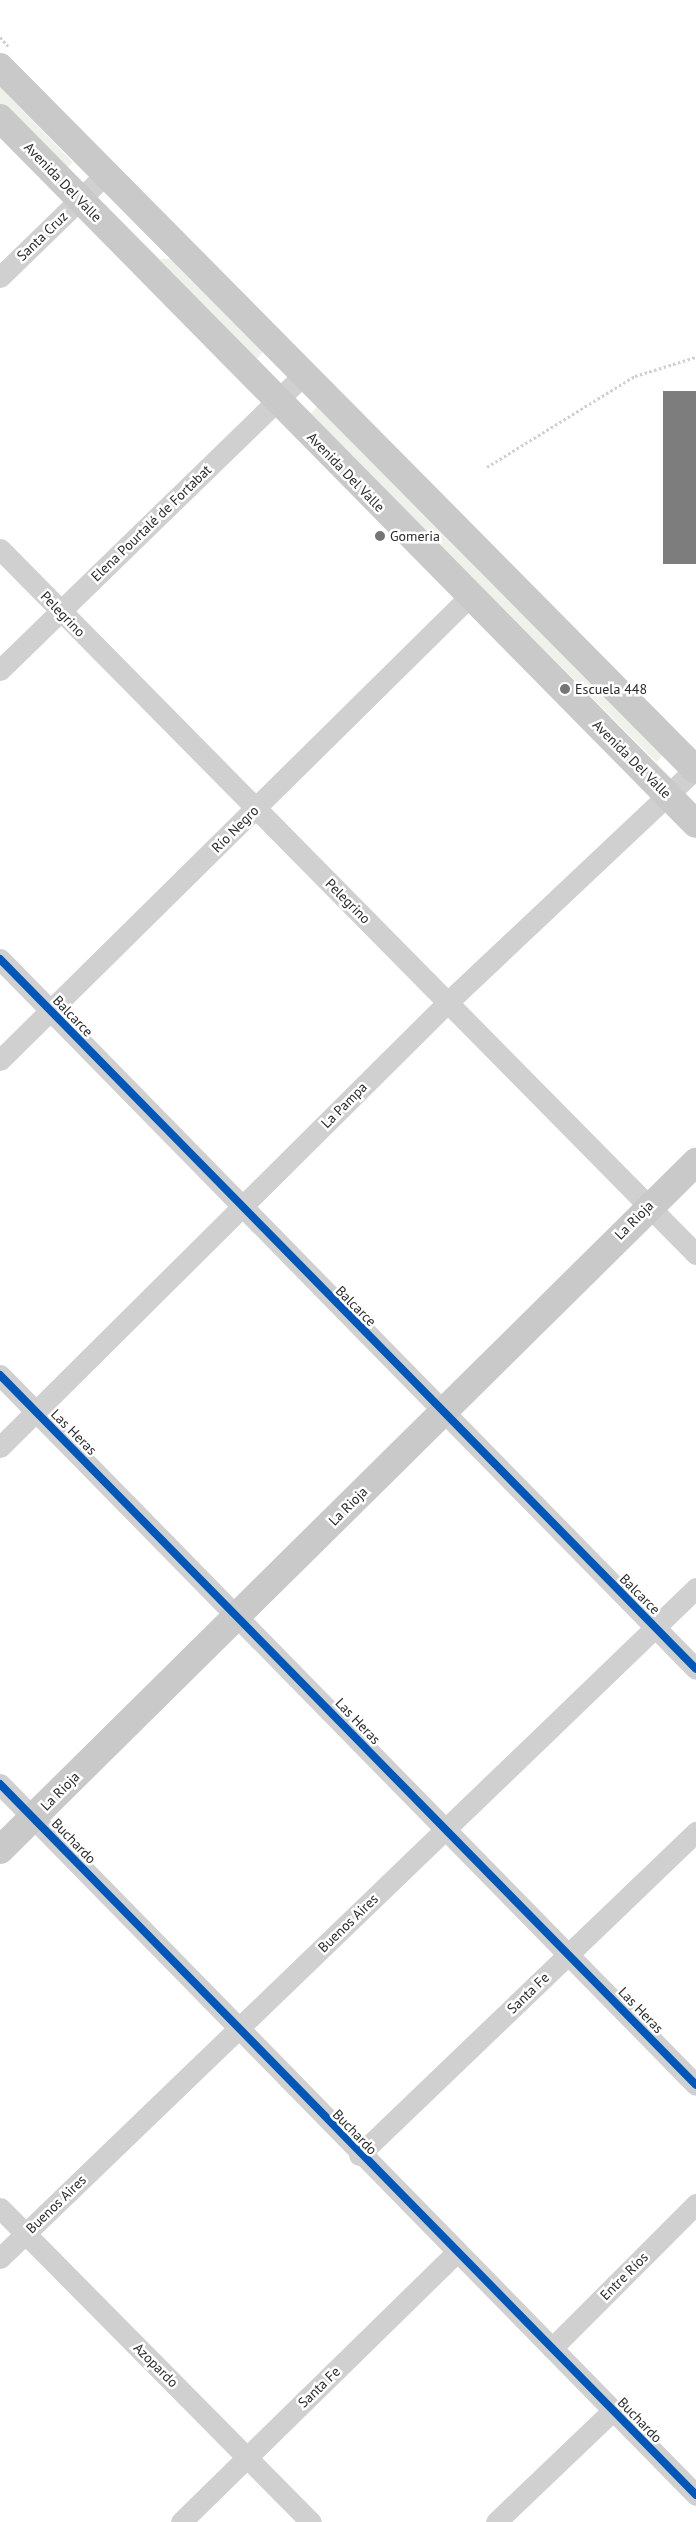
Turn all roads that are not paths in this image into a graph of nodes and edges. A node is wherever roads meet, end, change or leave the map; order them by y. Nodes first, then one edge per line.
1 (0, 67) edge
2 (0, 118) edge
3 (106, 174) junction
4 (80, 199) junction
5 (0, 277) edge
6 (302, 376) junction
7 (276, 401) junction
8 (0, 549) edge
9 (469, 597) junction
10 (60, 611) junction
11 (0, 670) edge
12 (695, 769) edge
13 (668, 794) junction
14 (256, 808) junction
15 (696, 824) edge
16 (0, 959) edge
17 (449, 1001) junction
18 (51, 1012) junction
19 (0, 1060) edge
20 (696, 1162) edge
21 (649, 1205) junction
22 (241, 1207) junction
23 (696, 1254) edge
24 (0, 1375) edge
25 (36, 1411) junction
26 (443, 1412) junction
27 (0, 1447) edge
28 (696, 1588) edge
29 (239, 1614) junction
30 (656, 1628) junction
31 (696, 1669) edge
32 (0, 1784) edge
33 (34, 1817) junction
34 (445, 1830) junction
35 (696, 1832) edge
36 (0, 1850) edge
37 (570, 1953) junction
38 (239, 2029) junction
39 (696, 2086) edge
40 (360, 2155) junction
41 (696, 2204) edge
42 (0, 2208) edge
43 (26, 2234) junction
44 (457, 2252) junction
45 (0, 2258) edge
46 (552, 2348) junction
47 (613, 2410) junction
48 (247, 2457) junction
49 (696, 2495) edge
50 (181, 2522) edge
51 (311, 2522) edge
52 (496, 2522) edge

1 - 3 main road
2 - 4 main road, Avenida Del Valle
3 - 4 street, Santa Cruz
3 - 6 main road
4 - 5 street, Santa Cruz
4 - 7 main road, Avenida Del Valle
6 - 7 street, Elena Pourtalé de Fortabat
6 - 12 main road
7 - 9 main road, Avenida Del Valle
7 - 10 street, Elena Pourtalé de Fortabat
8 - 10 street, Pelegrino
9 - 13 main road, Avenida Del Valle
9 - 14 street, Río Negro
10 - 11 street, Elena Pourtalé de Fortabat
10 - 14 street, Pelegrino
12 - 13 street, La Pampa
13 - 15 main road, Avenida Del Valle
13 - 17 street, La Pampa
14 - 17 street, Pelegrino
14 - 18 street, Río Negro
16 - 18 street, Balcarce
17 - 21 street, Pelegrino
17 - 22 street, La Pampa
18 - 19 street, Río Negro
18 - 22 street, Balcarce
20 - 21 main road, La Rioja
21 - 23 street, Pelegrino
21 - 26 main road, La Rioja
22 - 25 street, La Pampa
22 - 26 street, Balcarce
24 - 25 street, Las Heras
25 - 27 street, La Pampa
25 - 29 street, Las Heras
26 - 29 main road, La Rioja
26 - 30 street, Balcarce
28 - 30 street, Buenos Aires
29 - 33 main road, La Rioja
29 - 34 street, Las Heras
30 - 31 street, Balcarce
30 - 34 street, Buenos Aires
32 - 33 street, Buchardo
33 - 36 main road, La Rioja
33 - 38 street, Buchardo
34 - 37 street, Las Heras
34 - 38 street, Buenos Aires
35 - 37 street, Santa Fe
37 - 39 street, Las Heras
37 - 40 street, Santa Fe
38 - 40 street, Buchardo
38 - 43 street, Buenos Aires
40 - 44 street, Buchardo
41 - 46 street, Entre Ríos
42 - 43 street, Azopardo
43 - 45 street, Buenos Aires
43 - 48 street, Azopardo
44 - 46 street, Buchardo
44 - 48 street, Santa Fe
46 - 47 street, Buchardo
47 - 49 street, Buchardo
47 - 52 street
48 - 50 street, Santa Fe
48 - 51 street, Azopardo

